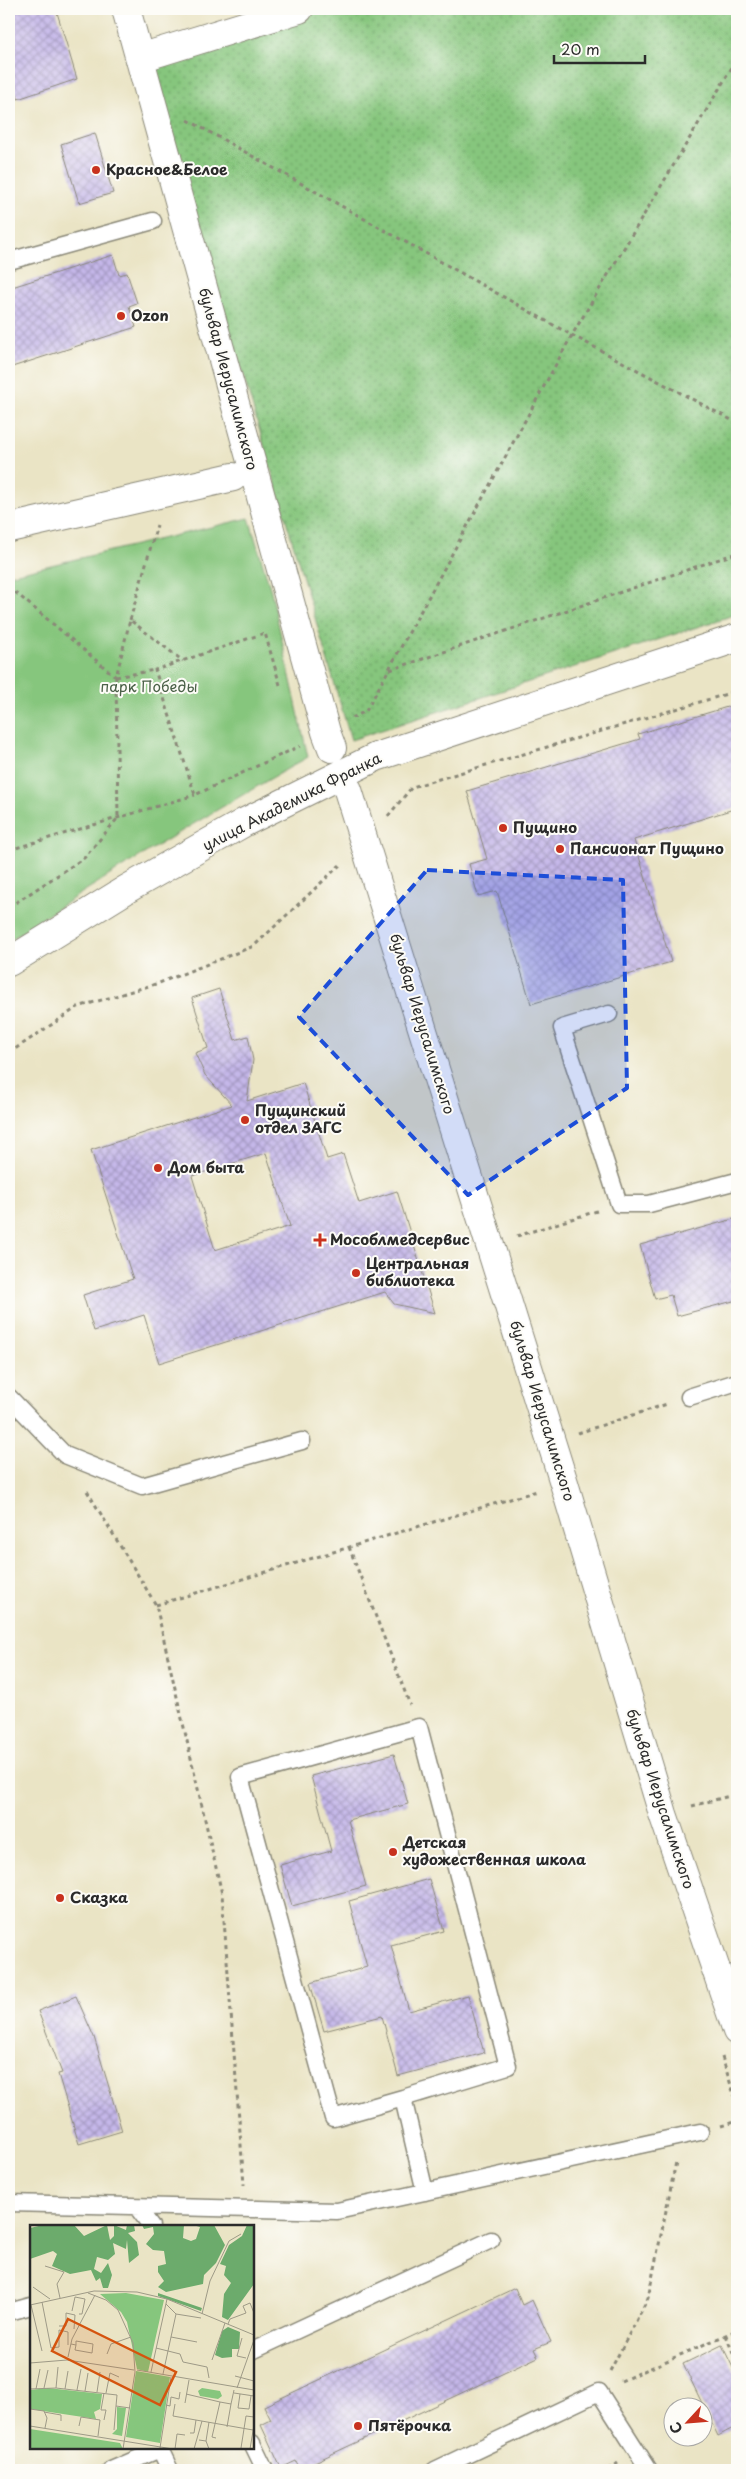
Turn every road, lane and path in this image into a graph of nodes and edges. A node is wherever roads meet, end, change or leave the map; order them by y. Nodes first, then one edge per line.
1 (126, 9) edge
2 (299, 9) edge
3 (140, 58) junction
4 (737, 59) edge
5 (152, 100) junction
6 (152, 221) dead end
7 (9, 261) edge
8 (572, 335) junction
9 (737, 423) edge
10 (233, 477) dead end
11 (158, 522) dead end
12 (9, 528) edge
13 (737, 553) edge
14 (9, 587) edge
15 (130, 620) junction
16 (737, 638) edge
17 (183, 661) junction
18 (155, 670) junction
19 (390, 671) junction
20 (116, 677) junction
21 (281, 690) dead end
22 (737, 691) edge
23 (295, 737) dead end
24 (329, 740) joint
25 (348, 790) dead end
26 (195, 795) junction
27 (118, 818) junction
28 (365, 842) junction
29 (9, 850) edge
30 (9, 907) edge
31 (9, 962) edge
32 (609, 1014) dead end
33 (9, 1053) edge
34 (737, 1182) edge
35 (620, 1204) junction
36 (490, 1244) junction
37 (737, 1382) edge
38 (9, 1397) edge
39 (689, 1397) joint
40 (302, 1441) dead end
41 (551, 1441) junction
42 (65, 1455) junction
43 (564, 1483) junction
44 (349, 1547) junction
45 (156, 1604) junction
46 (419, 1727) junction
47 (737, 1794) edge
48 (663, 1814) junction
49 (737, 2032) edge
50 (403, 2098) junction
51 (700, 2132) dead end
52 (681, 2136) junction
53 (243, 2182) dead end
54 (425, 2192) junction
55 (9, 2203) edge
56 (137, 2207) junction
57 (150, 2225) edge
58 (491, 2240) dead end
59 (30, 2306) edge
60 (9, 2312) edge
61 (737, 2330) edge
62 (726, 2335) junction
63 (254, 2349) edge
64 (737, 2364) edge
65 (600, 2392) junction
66 (254, 2448) edge
67 (111, 2470) edge
68 (170, 2470) edge
69 (265, 2470) edge
70 (435, 2470) edge
71 (649, 2470) edge

1 - 3 street, бульвар Иерусалимского
2 - 3 street
3 - 5 street, бульвар Иерусалимского
4 - 8 path
5 - 8 path
5 - 24 street, бульвар Иерусалимского
6 - 7 lane
8 - 9 path
8 - 19 path
10 - 12 street
11 - 15 path
13 - 19 path
14 - 20 path
15 - 17 path
15 - 20 path
16 - 31 street, улица Академика Франка
17 - 18 path
17 - 21 path
18 - 20 path
18 - 26 path
19 - 24 path
20 - 27 path
22 - 28 path
23 - 26 path
25 - 28 street, бульвар Иерусалимского
26 - 27 path
27 - 29 path
27 - 30 path
28 - 33 path
28 - 36 street, бульвар Иерусалимского
32 - 35 lane
34 - 35 lane
35 - 36 path
36 - 41 street, бульвар Иерусалимского
37 - 39 lane
38 - 42 lane
39 - 41 path
40 - 42 lane
41 - 43 street, бульвар Иерусалимского
42 - 45 path
43 - 44 path
43 - 48 street, бульвар Иерусалимского
44 - 45 path
44 - 46 path
45 - 53 path
46 - 50 lane
46 - 50 lane
47 - 48 path
48 - 49 street, бульвар Иерусалимского
50 - 54 lane
51 - 52 lane
52 - 54 lane
52 - 65 path
54 - 56 lane
55 - 56 lane
56 - 57 lane
58 - 63 lane
59 - 60 lane
61 - 62 path
62 - 64 path
62 - 65 path
65 - 70 lane
65 - 71 lane
66 - 69 lane
67 - 68 lane

